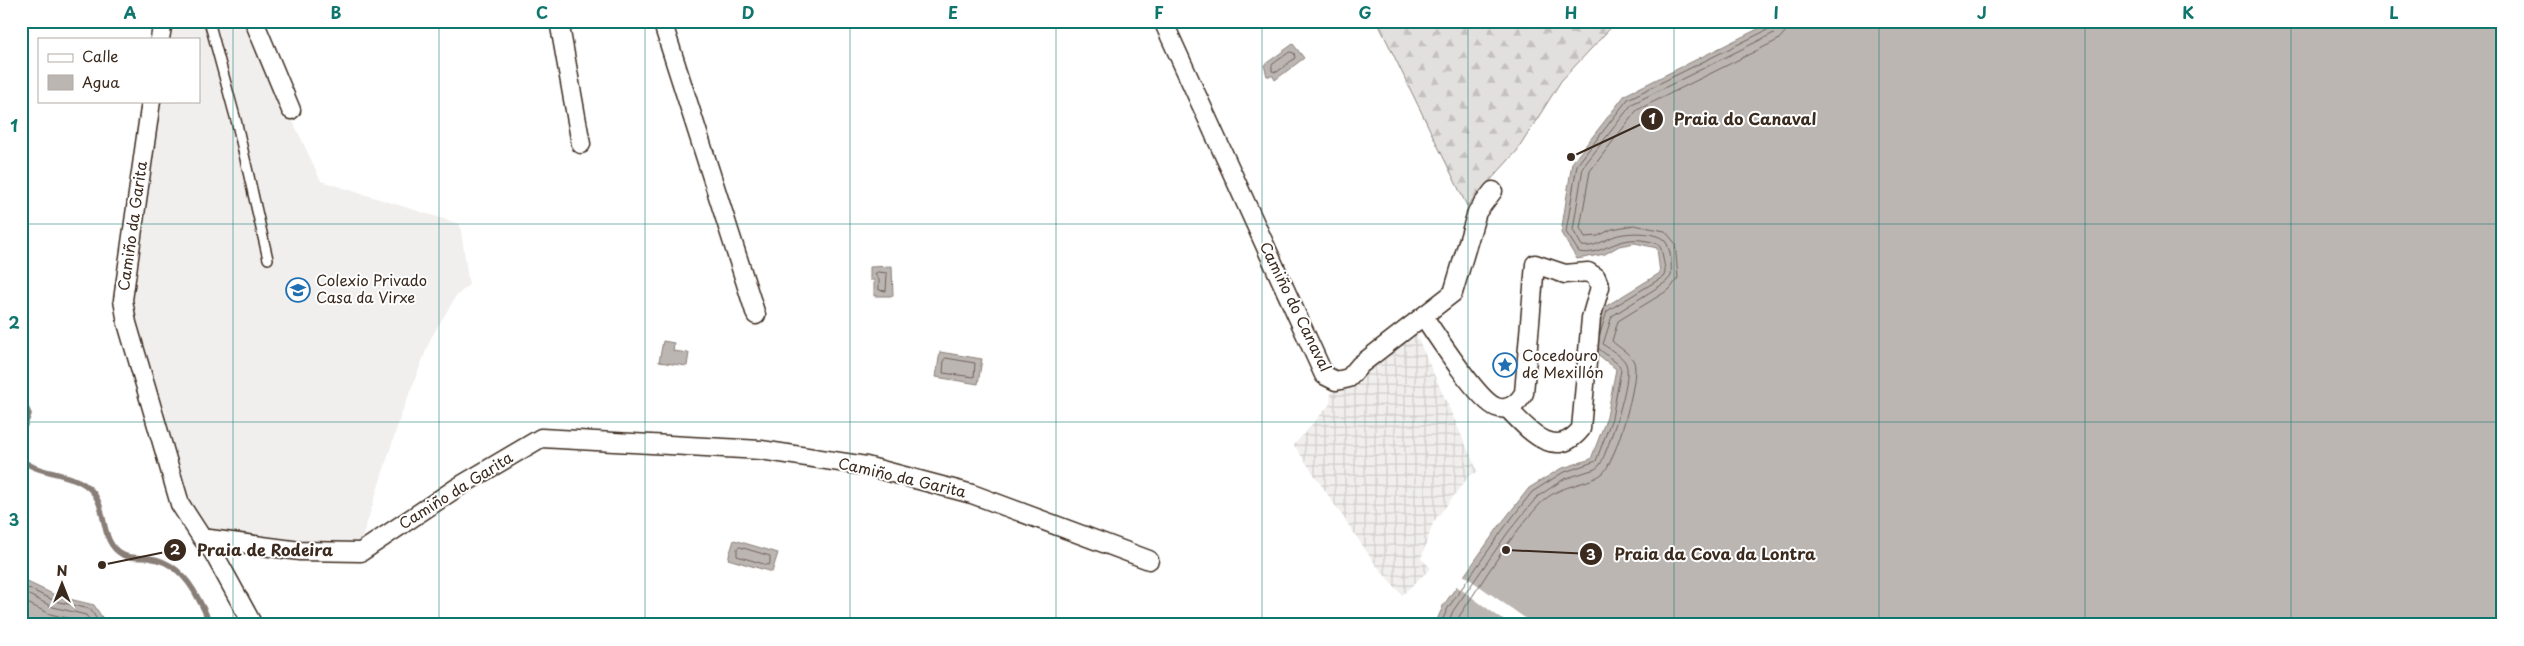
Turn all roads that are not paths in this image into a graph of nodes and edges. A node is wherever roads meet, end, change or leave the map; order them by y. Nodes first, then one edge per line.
1 (163, 21) edge
2 (209, 21) edge
3 (254, 21) edge
4 (559, 21) edge
5 (662, 21) edge
6 (1163, 21) edge
7 (160, 38) edge
8 (150, 102) edge
9 (291, 110) dead end
10 (581, 144) dead end
11 (1493, 191) dead end
12 (268, 259) dead end
13 (756, 315) dead end
14 (1424, 317) junction
15 (1507, 408) junction
16 (202, 538) junction
17 (1149, 560) dead end
18 (253, 625) edge

1 - 7 street
2 - 12 lane
3 - 9 street
4 - 10 street
5 - 13 street
6 - 14 street, Camiño do Canaval
8 - 16 street, Camiño da Garita
11 - 14 street, Camiño do Canaval
14 - 15 street
15 - 15 street
16 - 17 street, Camiño da Garita
16 - 18 street

